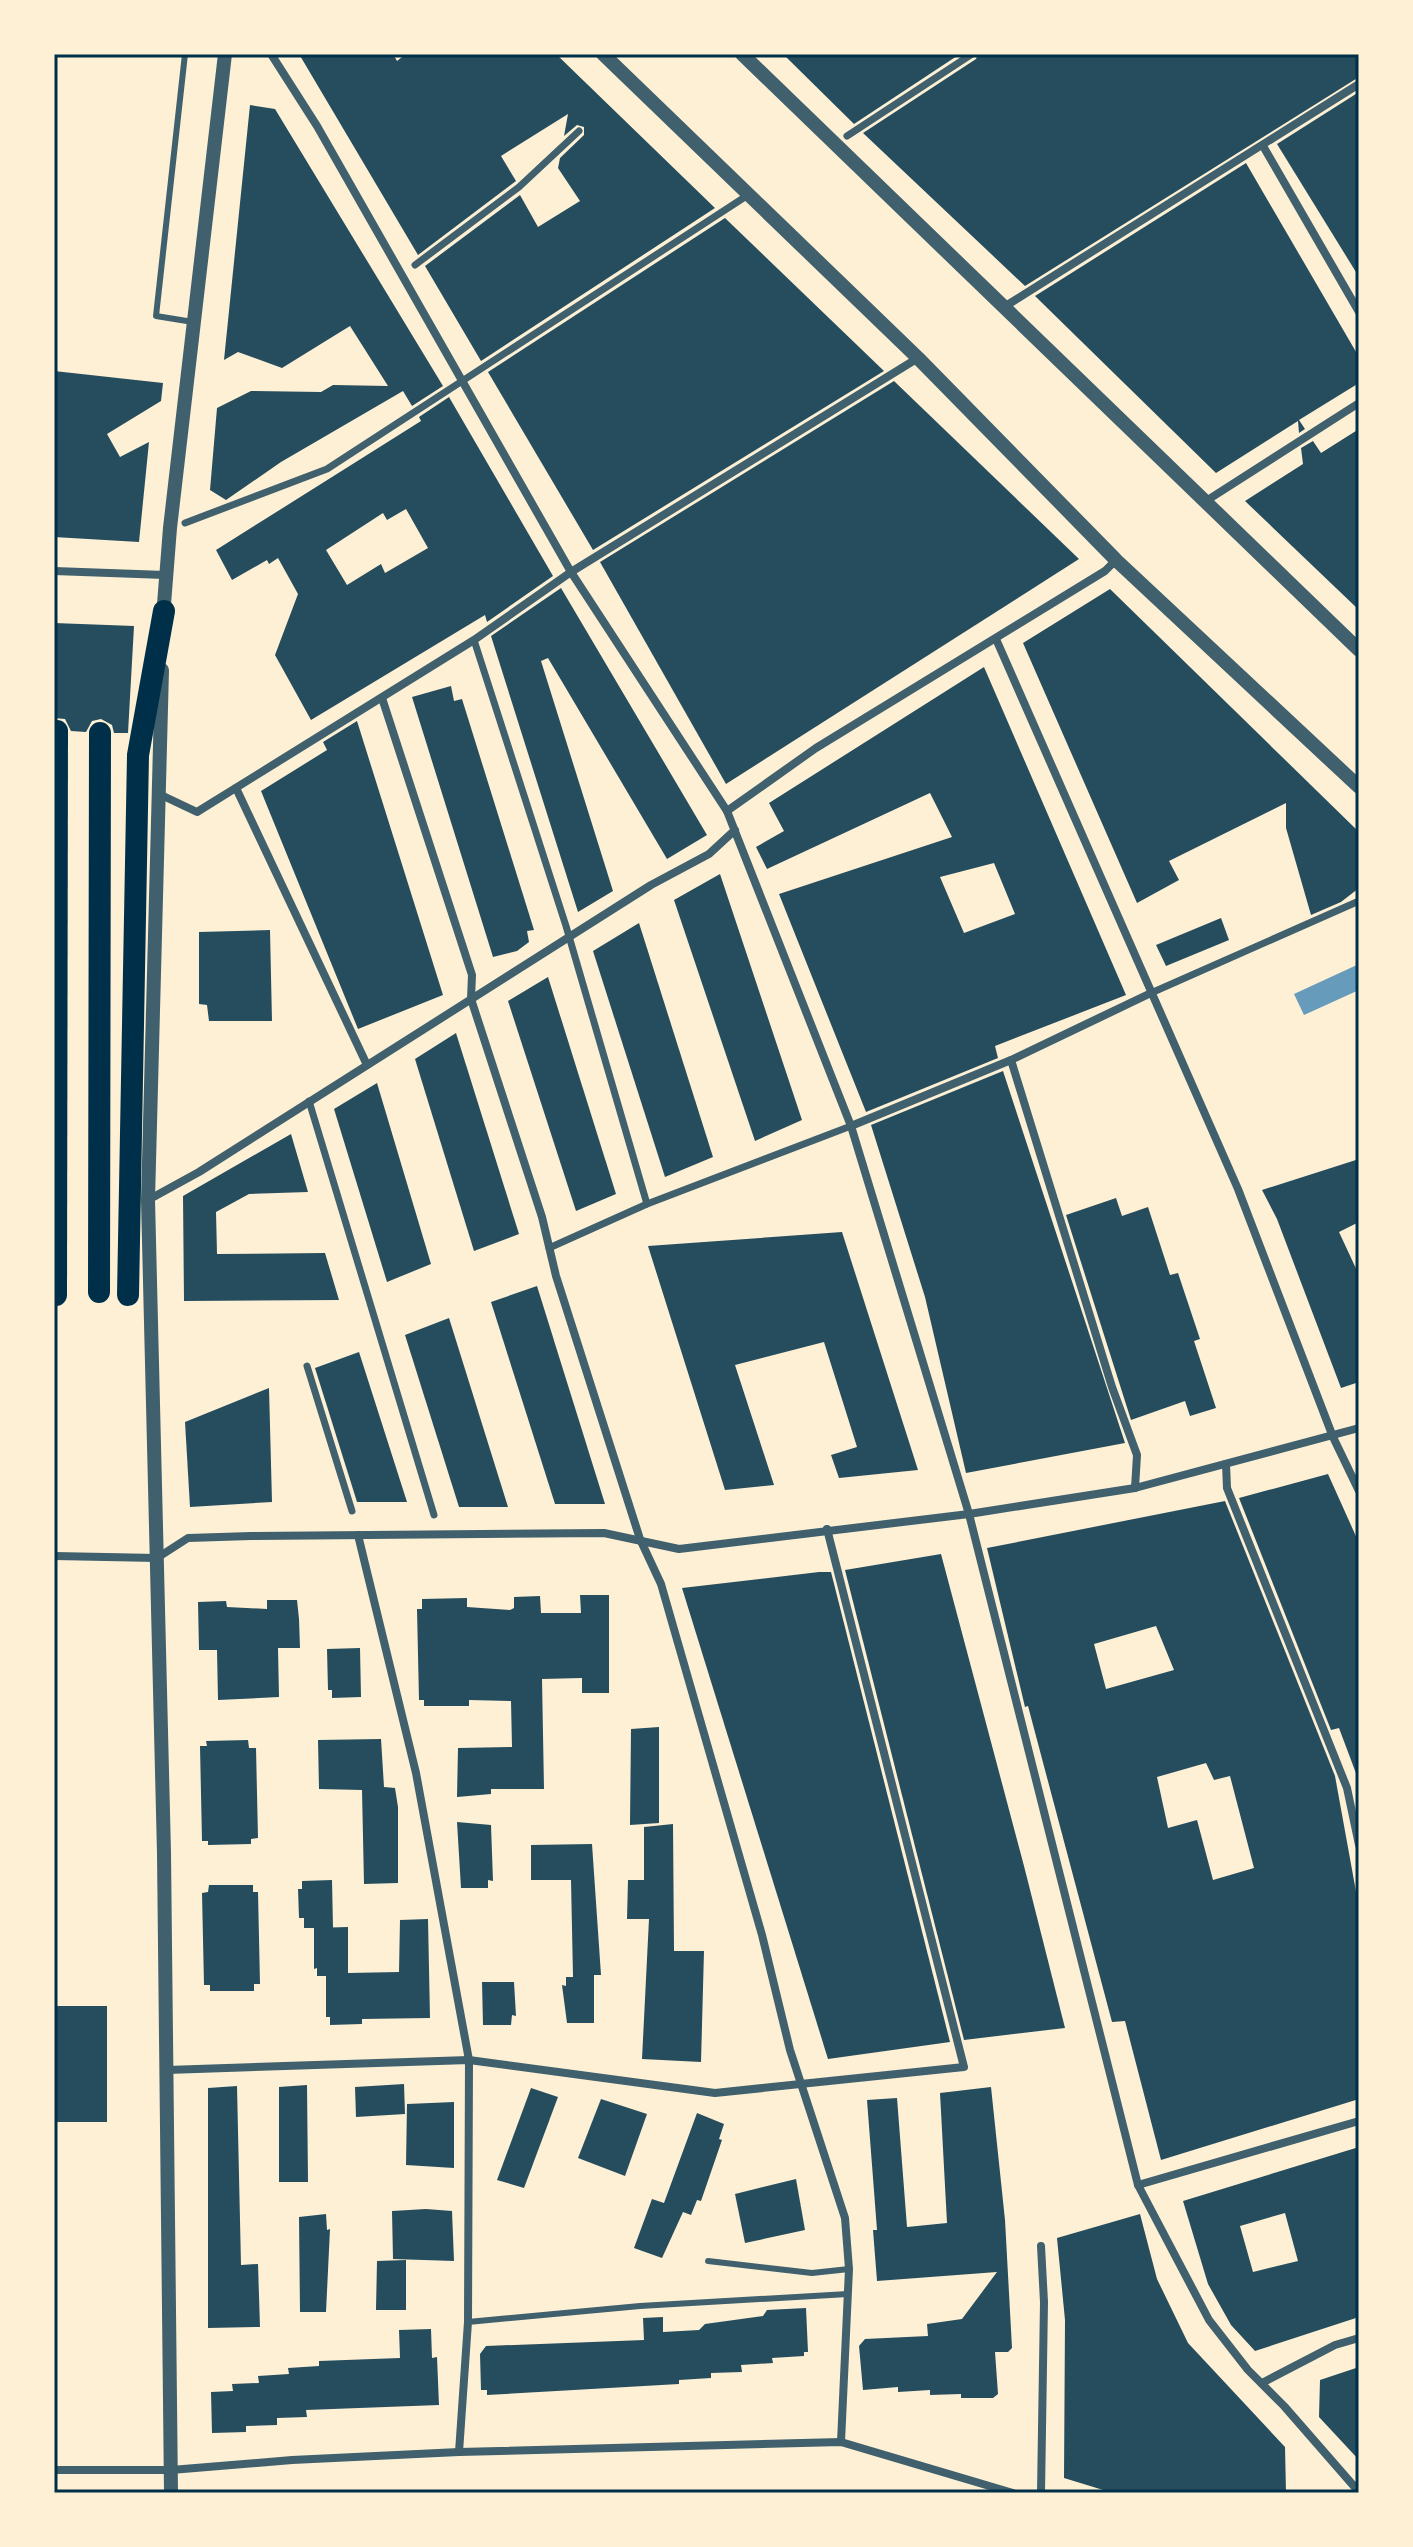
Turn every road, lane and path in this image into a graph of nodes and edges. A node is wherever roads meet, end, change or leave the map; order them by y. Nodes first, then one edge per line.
1 (185, 54) edge
2 (225, 54) edge
3 (271, 54) edge
4 (603, 54) edge
5 (742, 54) edge
6 (972, 54) edge
7 (1359, 84) edge
8 (579, 131) dead end
9 (847, 136) dead end
10 (1263, 146) junction
11 (750, 194) junction
12 (415, 265) dead end
13 (1004, 307) junction
14 (1359, 312) edge
15 (193, 322) junction
16 (918, 358) junction
17 (463, 381) junction
18 (1359, 403) edge
19 (1206, 501) junction
20 (185, 523) dead end
21 (1116, 560) junction
22 (54, 571) edge
23 (571, 572) junction
24 (165, 575) junction
25 (164, 611) junction
26 (996, 639) junction
27 (474, 640) junction
28 (1359, 650) edge
29 (382, 698) junction
30 (57, 731) dead end
31 (100, 733) dead end
32 (1359, 787) edge
33 (236, 788) junction
34 (159, 794) junction
35 (727, 811) junction
36 (735, 830) junction
37 (1359, 901) edge
38 (569, 936) junction
39 (1151, 993) junction
40 (471, 999) junction
41 (1011, 1060) junction
42 (367, 1065) junction
43 (309, 1101) junction
44 (851, 1126) junction
45 (148, 1200) junction
46 (647, 1204) junction
47 (549, 1248) junction
48 (99, 1292) dead end
49 (56, 1295) dead end
50 (128, 1295) dead end
51 (307, 1366) dead end
52 (1359, 1428) edge
53 (1333, 1437) junction
54 (1226, 1464) junction
55 (1135, 1488) junction
56 (1359, 1491) edge
57 (352, 1511) dead end
58 (969, 1514) junction
59 (434, 1515) dead end
60 (827, 1529) junction
61 (358, 1535) junction
62 (640, 1539) junction
63 (54, 1556) edge
64 (157, 1558) junction
65 (1359, 1845) edge
66 (469, 2060) junction
67 (167, 2070) junction
68 (800, 2082) junction
69 (1359, 2121) edge
70 (1138, 2185) junction
71 (1041, 2246) dead end
72 (708, 2261) dead end
73 (849, 2269) junction
74 (848, 2294) junction
75 (468, 2322) junction
76 (1359, 2338) edge
77 (1262, 2383) junction
78 (841, 2442) junction
79 (459, 2452) junction
80 (54, 2470) edge
81 (171, 2470) junction
82 (1359, 2492) edge
83 (171, 2493) edge
84 (1013, 2493) edge
85 (1041, 2493) edge

1 - 15 lane
2 - 15 street
3 - 17 street
4 - 11 street
5 - 13 street
6 - 9 street
7 - 10 street
8 - 12 street
10 - 13 street
10 - 14 street
11 - 16 street
11 - 17 street
13 - 19 street
15 - 24 street
16 - 21 street
16 - 23 street
17 - 20 street
17 - 23 street
18 - 19 street
19 - 28 street
21 - 26 street
21 - 32 street
22 - 24 street
23 - 27 street
23 - 35 street
24 - 25 street
25 - 34 street
25 - 50 highway
26 - 35 street
26 - 39 street
27 - 29 street
27 - 38 street
29 - 33 street
29 - 40 street
30 - 49 highway
31 - 48 highway
33 - 34 street
33 - 42 street
34 - 45 street
35 - 36 street
36 - 38 street
36 - 44 street
37 - 39 street
38 - 40 street
38 - 46 street
39 - 41 street
39 - 53 street
40 - 42 street
40 - 47 street
41 - 44 street
41 - 55 street
42 - 43 street
43 - 45 street
43 - 59 street
44 - 46 street
44 - 58 street
45 - 64 street
46 - 47 street
47 - 62 street
51 - 57 street
52 - 53 street
53 - 54 street
53 - 56 street
54 - 55 street
54 - 65 street
55 - 58 street
58 - 60 street
58 - 70 street
60 - 62 street
60 - 68 street
61 - 62 street
61 - 64 street
61 - 66 street
62 - 68 street
63 - 64 street
64 - 67 street
66 - 67 street
66 - 68 street
66 - 75 street
67 - 81 street
68 - 73 street
69 - 70 street
70 - 77 street
71 - 85 street
72 - 73 lane
73 - 74 street
74 - 75 lane
74 - 78 street
75 - 79 street
76 - 77 street
77 - 82 street
78 - 79 street
78 - 84 street
79 - 81 street
80 - 81 street
81 - 83 street

